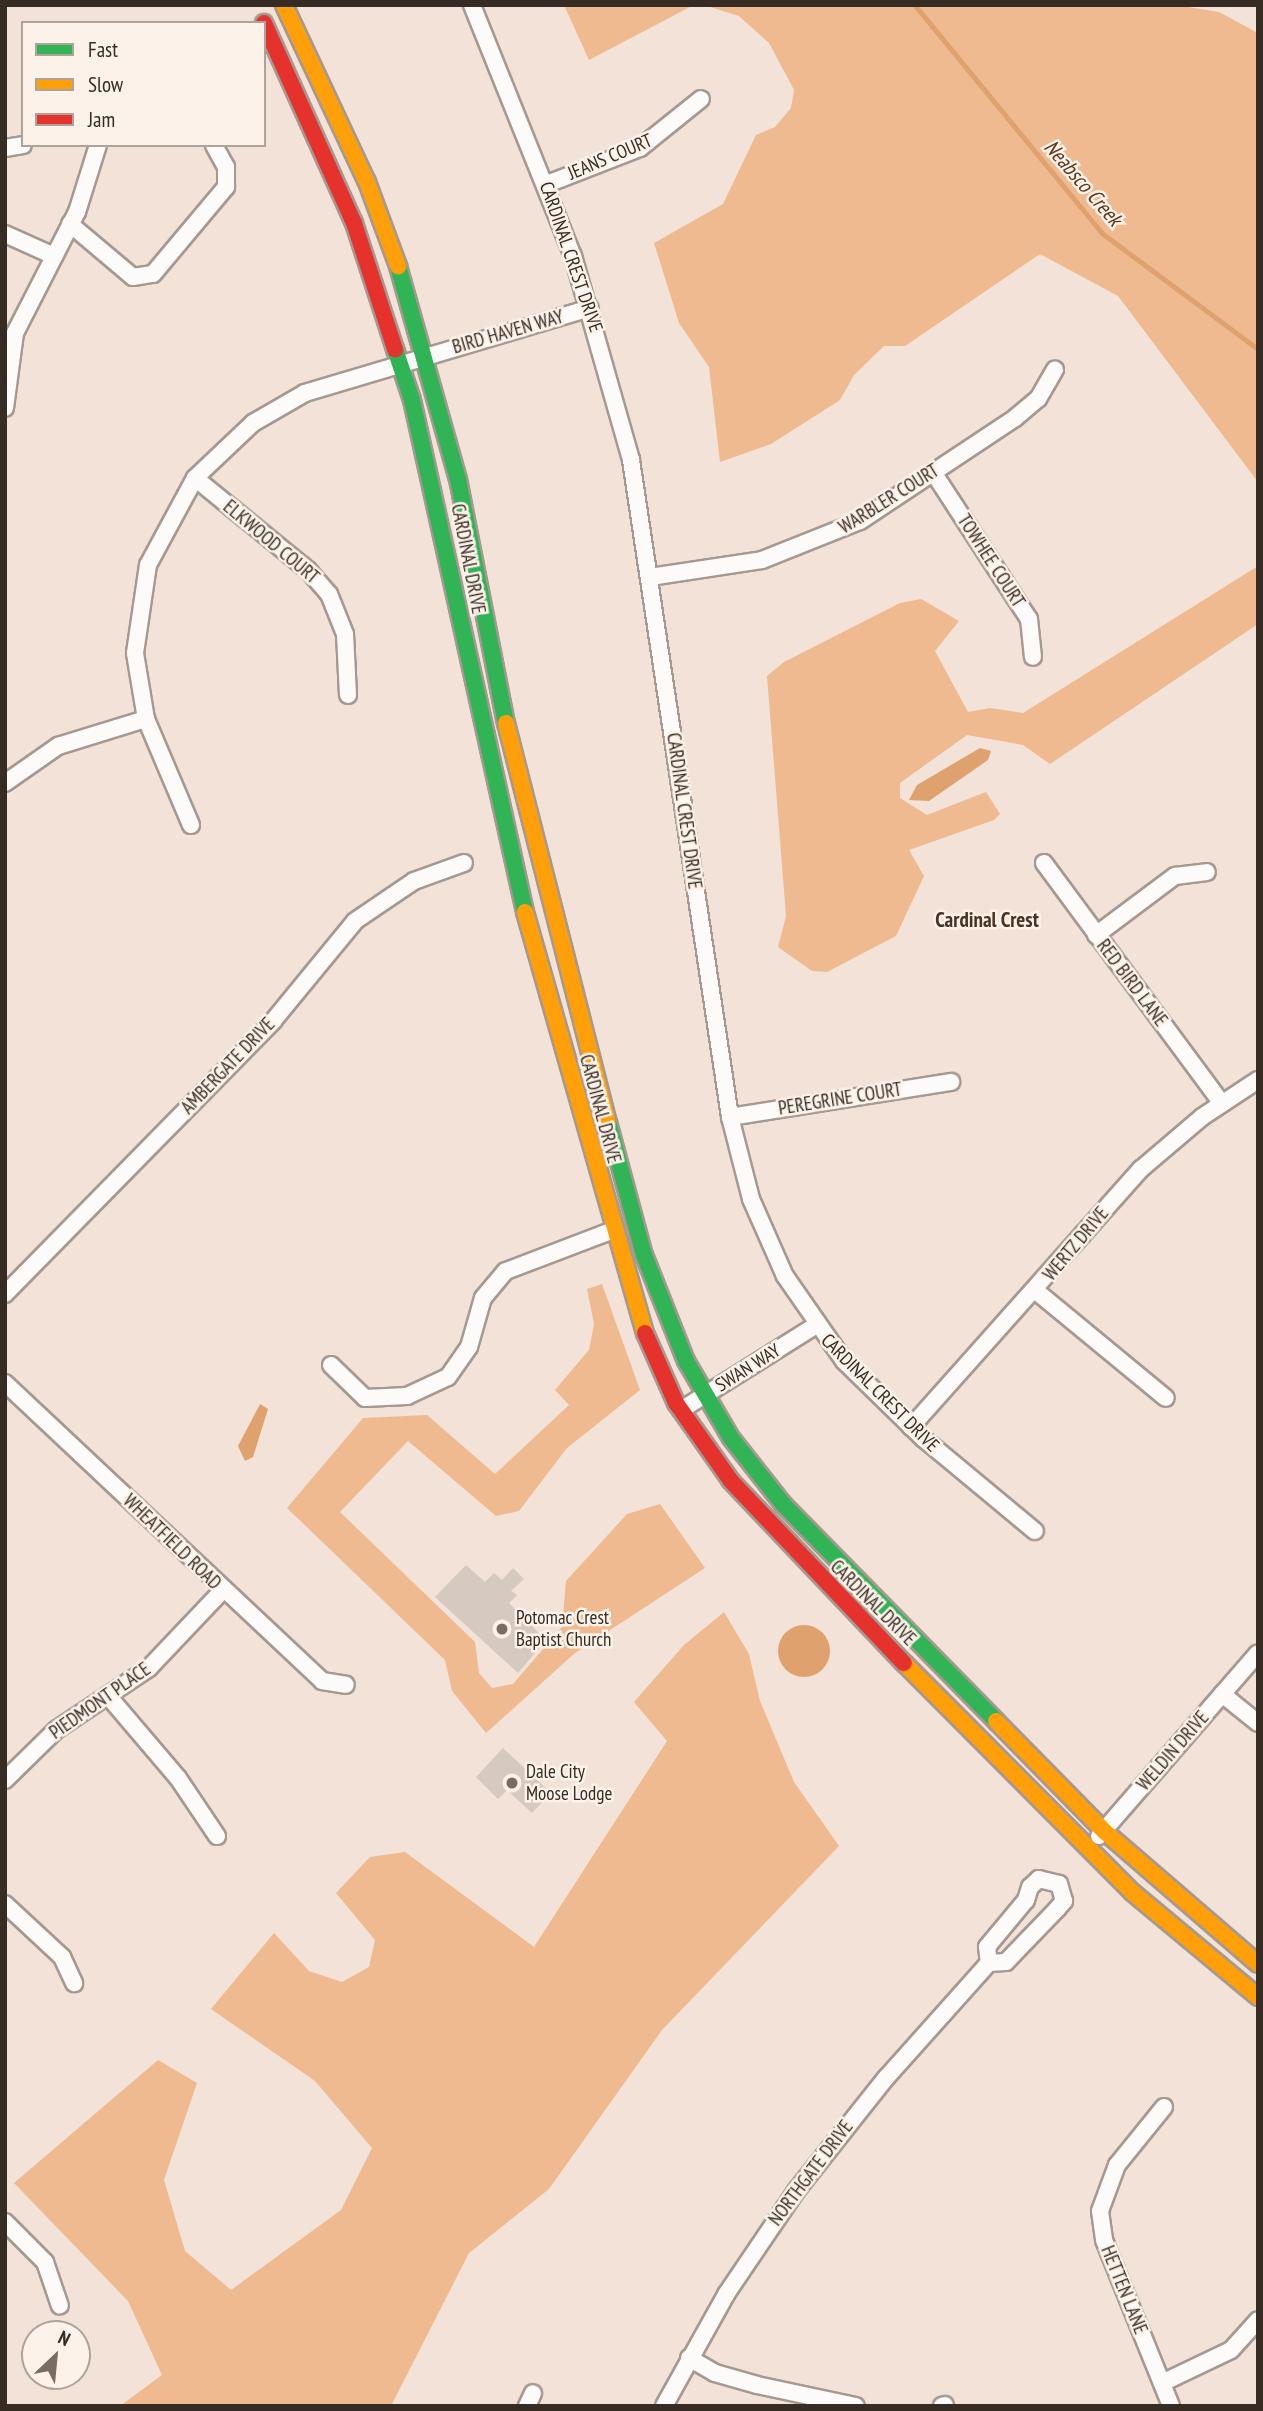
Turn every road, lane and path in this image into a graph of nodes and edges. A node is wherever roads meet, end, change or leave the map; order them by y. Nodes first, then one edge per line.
1 (254, 5) edge
2 (284, 5) edge
3 (472, 5) edge
4 (263, 21) edge
5 (266, 27) edge
6 (701, 99) dead end
7 (98, 147) edge
8 (215, 147) edge
9 (547, 184) junction
10 (70, 224) junction
11 (5, 233) edge
12 (54, 256) junction
13 (590, 308) junction
14 (10, 332) edge
15 (427, 356) junction
16 (401, 363) junction
17 (1055, 370) dead end
18 (5, 408) edge
19 (933, 472) junction
20 (195, 478) junction
21 (650, 577) junction
22 (1033, 657) dead end
23 (348, 695) dead end
24 (146, 719) junction
25 (5, 783) edge
26 (191, 825) dead end
27 (464, 863) dead end
28 (1044, 863) dead end
29 (1207, 873) dead end
30 (1097, 935) junction
31 (1258, 1080) edge
32 (951, 1082) dead end
33 (1221, 1102) junction
34 (730, 1116) junction
35 (611, 1231) junction
36 (1036, 1291) junction
37 (5, 1294) edge
38 (815, 1326) junction
39 (331, 1365) dead end
40 (5, 1383) edge
41 (705, 1395) junction
42 (1166, 1398) dead end
43 (681, 1410) junction
44 (911, 1427) junction
45 (1035, 1531) dead end
46 (222, 1590) junction
47 (1258, 1653) edge
48 (346, 1685) dead end
49 (1222, 1694) junction
50 (109, 1697) junction
51 (1258, 1723) edge
52 (5, 1780) edge
53 (1104, 1831) junction
54 (217, 1836) dead end
55 (1087, 1849) junction
56 (5, 1904) edge
57 (989, 1963) junction
58 (1258, 1964) edge
59 (74, 1983) dead end
60 (1258, 1997) edge
61 (1164, 2107) dead end
62 (5, 2222) edge
63 (60, 2306) dead end
64 (1258, 2320) edge
65 (689, 2358) junction
66 (1162, 2384) junction
67 (664, 2406) edge
68 (856, 2406) edge
69 (1171, 2406) edge

1 - 4 main road, CARDINAL DRIVE
2 - 15 main road, CARDINAL DRIVE
3 - 9 street, CARDINAL CREST DRIVE
5 - 16 main road, CARDINAL DRIVE
6 - 9 street, JEANS COURT
7 - 10 street
8 - 10 street
9 - 13 street, CARDINAL CREST DRIVE
10 - 12 street
11 - 12 street
12 - 14 street
13 - 15 street, BIRD HAVEN WAY
13 - 21 street, CARDINAL CREST DRIVE
14 - 18 street
15 - 16 street, BIRD HAVEN WAY
15 - 41 main road, CARDINAL DRIVE
16 - 20 street, BIRD HAVEN WAY
16 - 35 main road, CARDINAL DRIVE
17 - 19 street, WARBLER COURT
19 - 21 street, WARBLER COURT
19 - 22 street, TOWHEE COURT
20 - 23 street, ELKWOOD COURT
20 - 24 street, BIRD HAVEN WAY
21 - 34 street, CARDINAL CREST DRIVE
24 - 25 street
24 - 26 street, BIRD HAVEN WAY
27 - 37 street, AMBERGATE DRIVE
28 - 30 street, RED BIRD LANE
29 - 30 street
30 - 33 street, RED BIRD LANE
31 - 33 street, WERTZ DRIVE
32 - 34 street, PEREGRINE COURT
33 - 36 street, WERTZ DRIVE
34 - 38 street, CARDINAL CREST DRIVE
35 - 39 street
35 - 43 main road, CARDINAL DRIVE
36 - 42 street
36 - 44 street, WERTZ DRIVE
38 - 41 street, SWAN WAY
38 - 44 street, CARDINAL CREST DRIVE
40 - 46 street, WHEATFIELD ROAD
41 - 43 street, SWAN WAY
41 - 53 main road, CARDINAL DRIVE
43 - 55 main road, CARDINAL DRIVE
44 - 45 street, CARDINAL CREST DRIVE
46 - 48 street, WHEATFIELD ROAD
46 - 50 street, PIEDMONT PLACE
47 - 49 street, WELDIN DRIVE
49 - 51 street
49 - 53 street, WELDIN DRIVE
50 - 52 street, PIEDMONT PLACE
50 - 54 street
53 - 55 street, WELDIN DRIVE
53 - 58 main road, CARDINAL DRIVE
55 - 60 main road, CARDINAL DRIVE
56 - 59 street
57 - 57 street, NORTHGATE DRIVE
57 - 65 street, NORTHGATE DRIVE
61 - 66 street, HETTEN LANE
62 - 63 street
64 - 66 street
65 - 67 street, NORTHGATE DRIVE
65 - 68 street
66 - 69 street, HETTEN LANE

